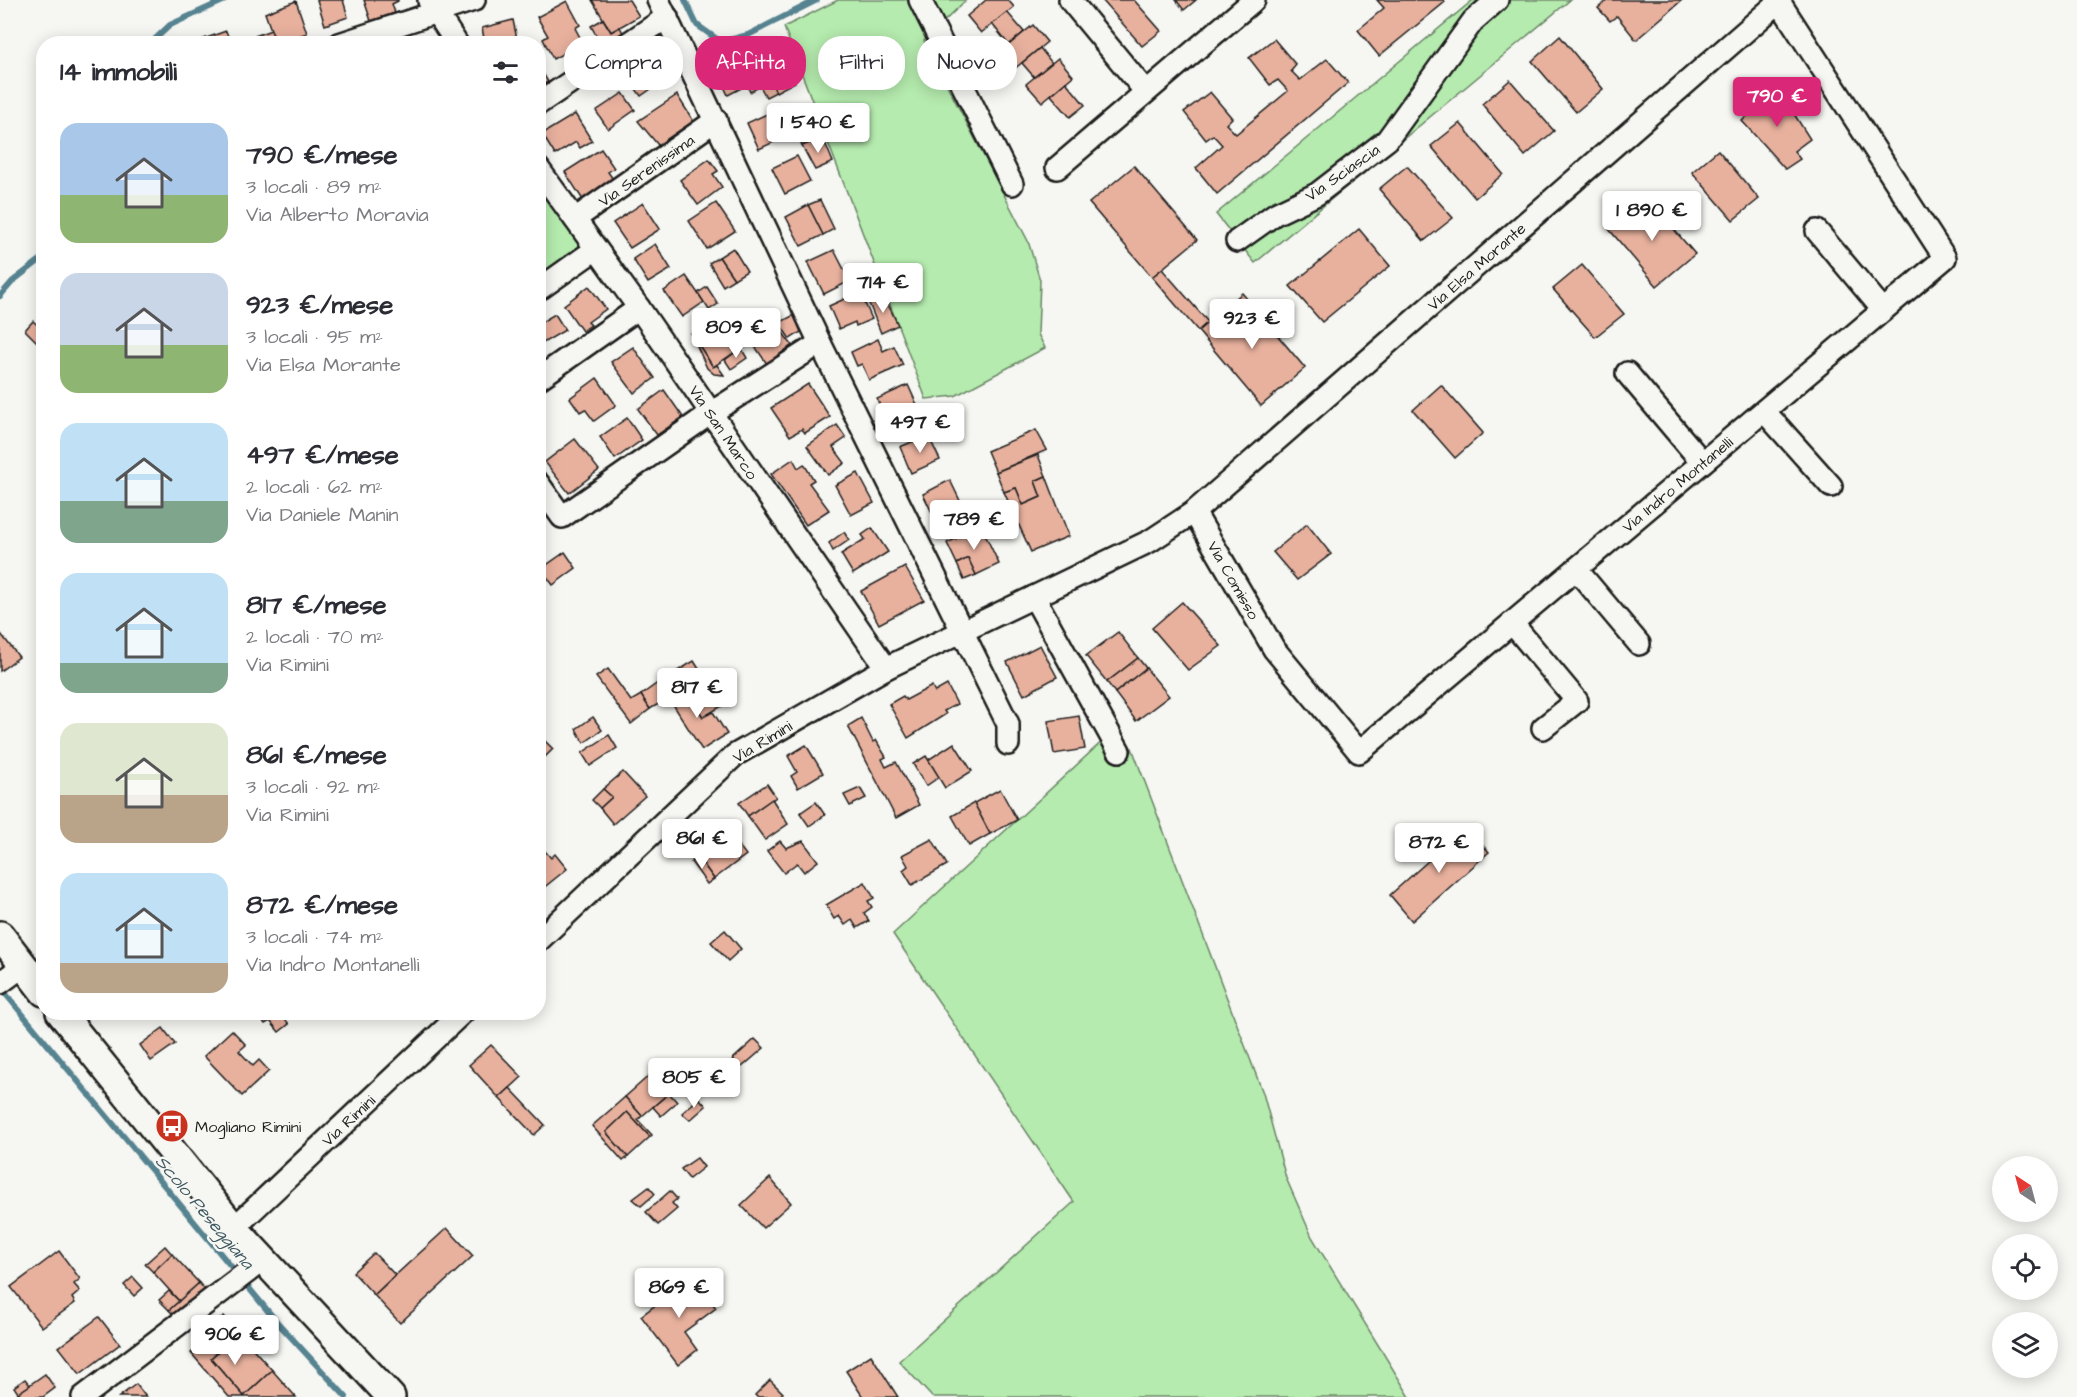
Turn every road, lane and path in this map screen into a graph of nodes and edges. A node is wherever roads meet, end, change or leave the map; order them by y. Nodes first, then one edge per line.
1 (474, 0) edge
2 (920, 0) edge
3 (1071, 0) edge
4 (1497, 0) edge
5 (1252, 1) edge
6 (1779, 1) edge
7 (433, 6) edge
8 (663, 9) edge
9 (359, 36) edge
10 (452, 36) edge
11 (1146, 92) junction
12 (546, 98) edge
13 (716, 120) junction
14 (1057, 168) dead end
15 (546, 184) edge
16 (1012, 184) dead end
17 (575, 219) junction
18 (1817, 231) dead end
19 (1237, 241) dead end
20 (596, 249) junction
21 (546, 282) edge
22 (639, 308) junction
23 (1883, 310) junction
24 (820, 343) junction
25 (546, 373) edge
26 (1627, 373) dead end
27 (1764, 411) junction
28 (711, 413) junction
29 (1702, 462) junction
30 (1831, 486) dead end
31 (546, 494) edge
32 (1194, 512) junction
33 (1170, 528) joint
34 (1576, 569) junction
35 (1034, 597) junction
36 (1512, 623) junction
37 (962, 632) junction
38 (1639, 644) dead end
39 (1274, 649) joint
40 (886, 668) junction
41 (1543, 728) dead end
42 (1008, 744) dead end
43 (1119, 751) dead end
44 (546, 933) edge
45 (0, 935) edge
46 (10, 976) edge
47 (36, 988) edge
48 (66, 1020) edge
49 (455, 1020) edge
50 (234, 1228) junction
51 (256, 1266) junction
52 (83, 1397) edge
53 (391, 1397) edge

1 - 7 street
2 - 16 street
3 - 11 street
4 - 19 street, Via Sciascia
5 - 11 street
6 - 23 street, Via Indro Montanelli
6 - 32 street, Via Elsa Morante
7 - 9 street
7 - 10 street
8 - 12 street
8 - 13 street
11 - 14 street
13 - 17 street, Via Serenissima
13 - 24 street
15 - 17 street, Via San Marco
17 - 20 street, Via San Marco
18 - 23 street
20 - 21 street
20 - 22 street, Via San Marco
22 - 25 street
22 - 28 street, Via San Marco
23 - 27 street, Via Indro Montanelli
24 - 28 street
24 - 37 street
26 - 29 street
27 - 29 street, Via Indro Montanelli
27 - 30 street
28 - 31 street
28 - 40 street, Via San Marco
29 - 34 street, Via Indro Montanelli
32 - 33 street, Via Elsa Morante
32 - 39 street, Via Comisso
33 - 35 street, Via Rimini
34 - 36 street, Via Indro Montanelli
34 - 38 street
35 - 37 street, Via Rimini
35 - 43 street
36 - 39 street, Via Indro Montanelli
36 - 41 street
37 - 40 street, Via Rimini
37 - 42 street
40 - 44 street, Via Rimini
45 - 46 main road
46 - 47 main road
48 - 50 main road
49 - 50 street, Via Rimini
50 - 51 main road
51 - 52 street
51 - 53 main road

